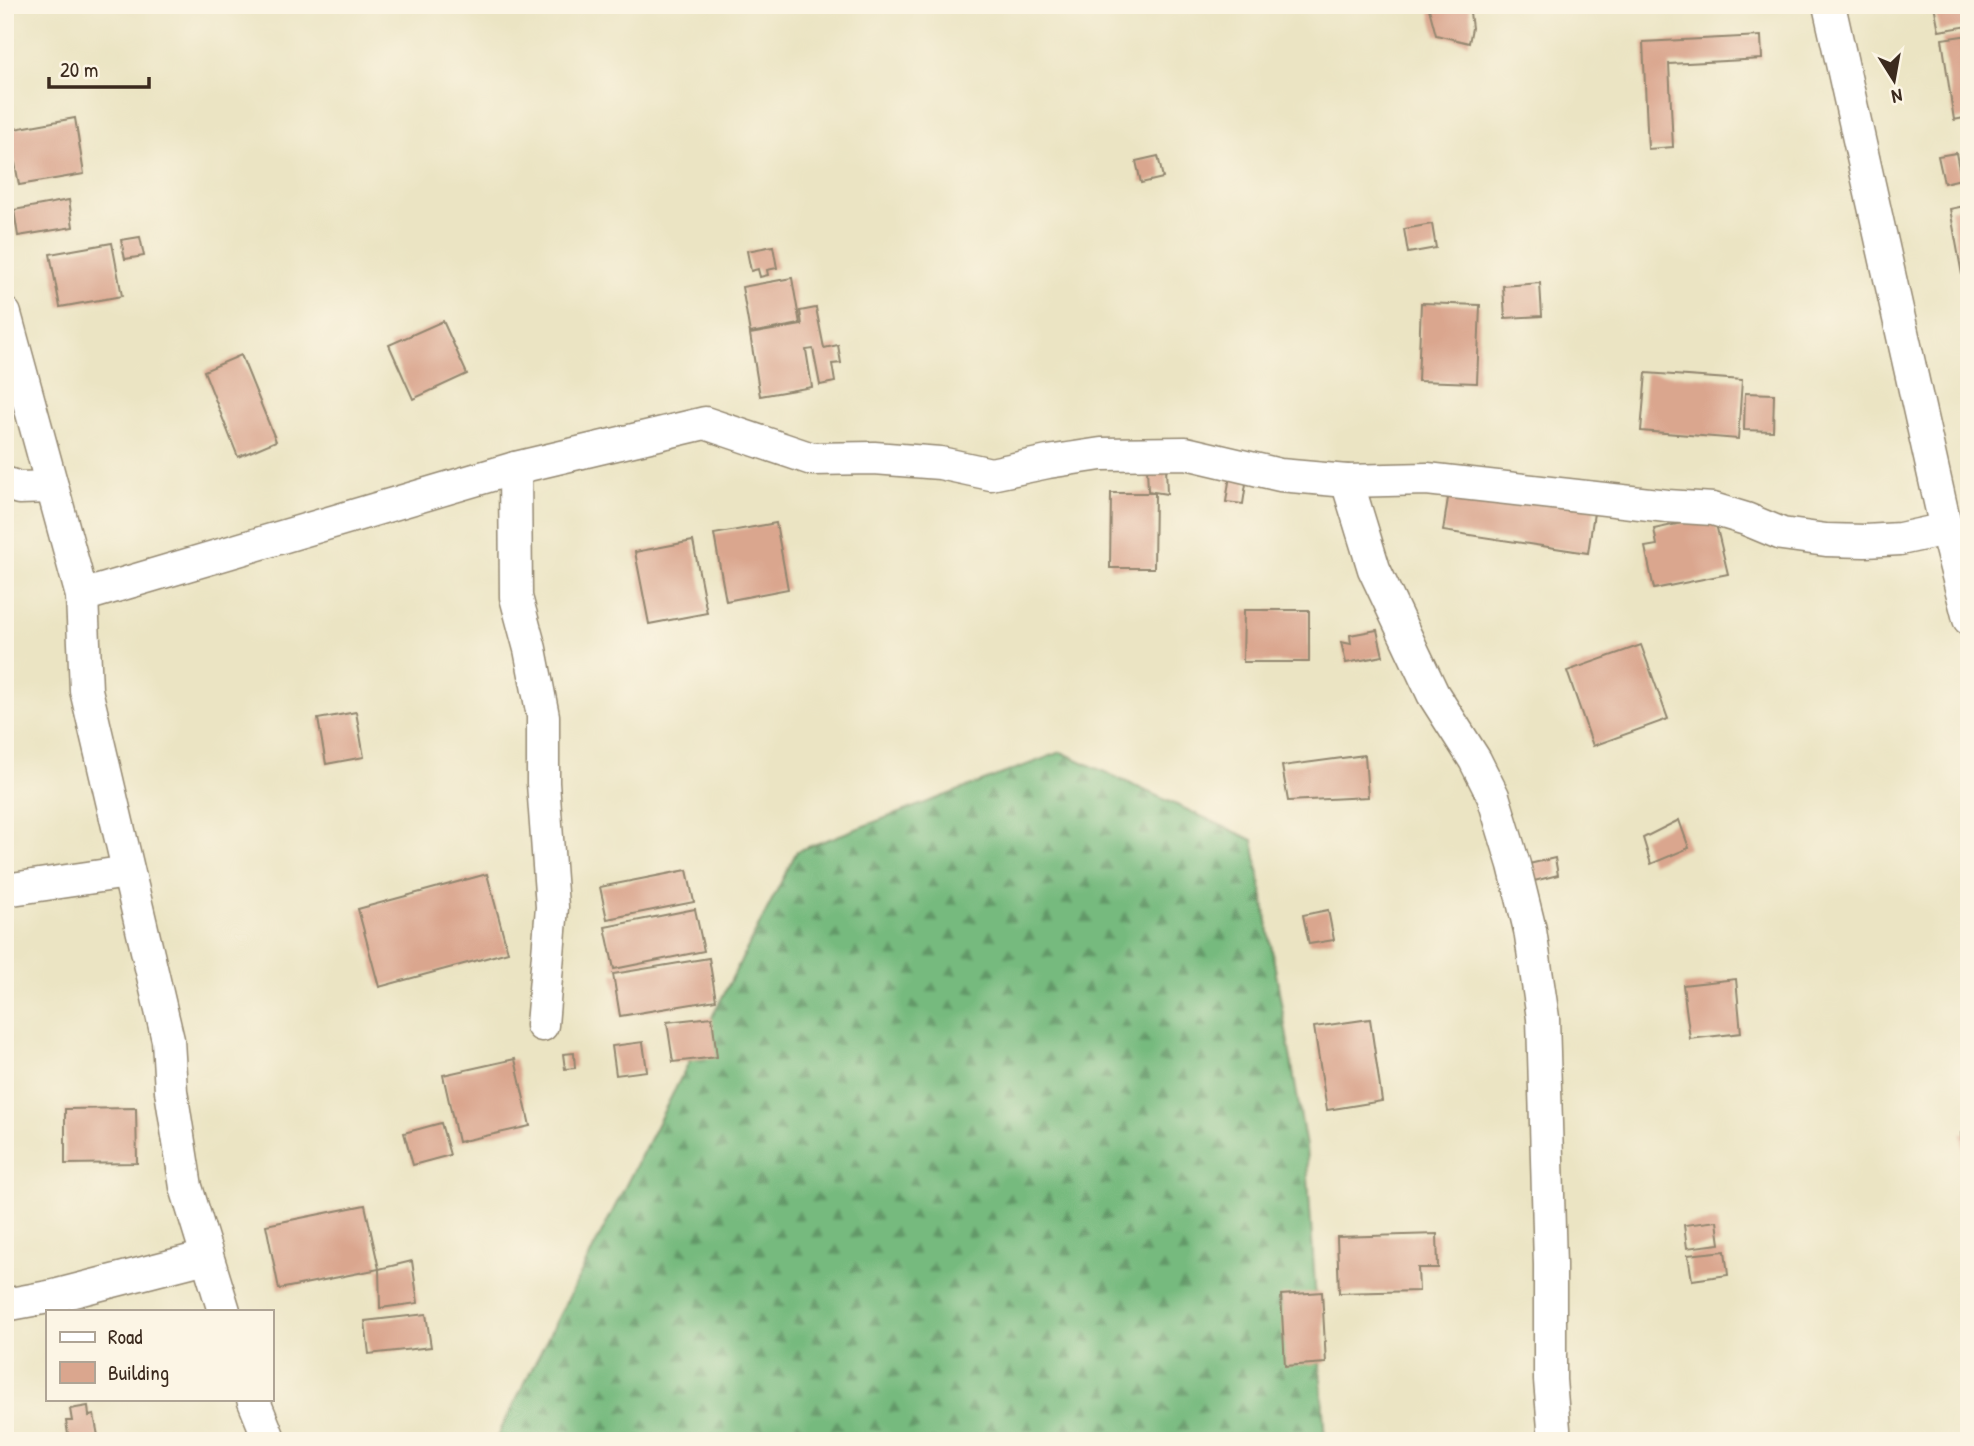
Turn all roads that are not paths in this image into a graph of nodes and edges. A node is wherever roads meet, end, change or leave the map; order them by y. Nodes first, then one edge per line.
1 (1829, 5) edge
2 (5, 314) edge
3 (515, 468) junction
4 (1347, 481) junction
5 (5, 483) edge
6 (52, 487) junction
7 (1946, 529) junction
8 (82, 596) junction
9 (1969, 619) edge
10 (128, 872) junction
11 (5, 890) edge
12 (542, 1026) dead end
13 (206, 1257) junction
14 (5, 1305) edge
15 (224, 1310) edge
16 (253, 1400) edge
17 (270, 1441) edge
18 (1555, 1441) edge

1 - 7 street
2 - 6 street
3 - 4 street
3 - 8 street
3 - 12 street
4 - 7 street
4 - 18 street
5 - 6 street
6 - 8 street
7 - 9 street
8 - 10 street
10 - 11 street
10 - 13 street
13 - 14 street
13 - 15 street
16 - 17 street

